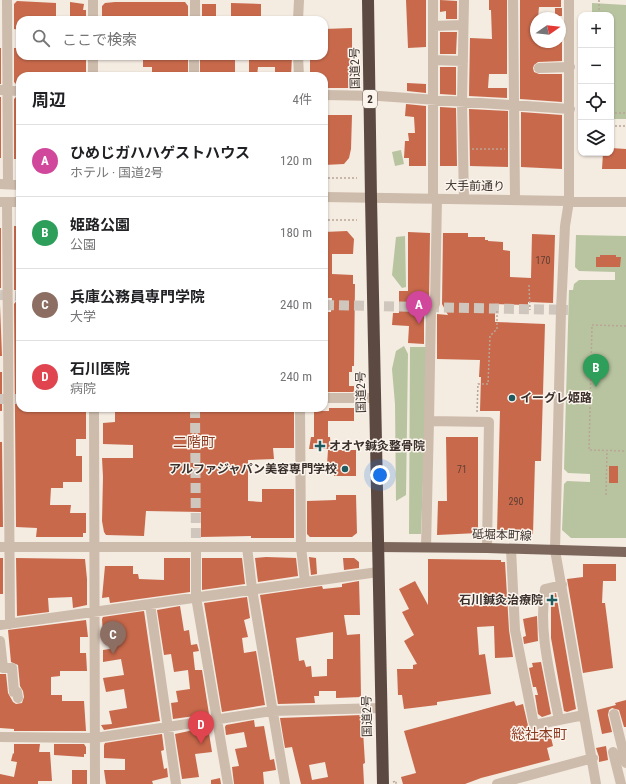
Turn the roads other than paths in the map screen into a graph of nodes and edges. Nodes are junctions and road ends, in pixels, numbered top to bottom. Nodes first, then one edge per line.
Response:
1 (7, 0) edge
2 (93, 0) edge
3 (195, 0) edge
4 (299, 0) edge
5 (368, 0) edge
6 (433, 0) edge
7 (464, 0) edge
8 (513, 0) edge
9 (569, 0) edge
10 (93, 16) edge
11 (195, 16) edge
12 (298, 16) edge
13 (463, 25) junction
14 (433, 26) junction
15 (93, 60) edge
16 (194, 60) edge
17 (298, 60) edge
18 (433, 60) junction
19 (462, 61) junction
20 (539, 68) dead end
21 (570, 68) junction
22 (93, 72) edge
23 (194, 72) edge
24 (298, 72) edge
25 (4, 90) edge
26 (16, 91) edge
27 (328, 95) edge
28 (370, 96) junction
29 (434, 100) junction
30 (462, 102) junction
31 (514, 105) junction
32 (570, 109) junction
33 (4, 184) edge
34 (16, 185) edge
35 (328, 197) edge
36 (370, 198) junction
37 (435, 199) junction
38 (464, 199) junction
39 (515, 200) junction
40 (569, 201) junction
41 (4, 202) edge
42 (16, 202) edge
43 (626, 202) edge
44 (328, 398) edge
45 (375, 398) junction
46 (94, 412) edge
47 (300, 412) edge
48 (429, 421) junction
49 (4, 547) edge
50 (94, 547) junction
51 (196, 547) junction
52 (247, 547) junction
53 (300, 547) junction
54 (426, 547) junction
55 (378, 548) junction
56 (487, 548) junction
57 (511, 549) junction
58 (555, 550) junction
59 (626, 552) edge
60 (378, 572) junction
61 (305, 582) junction
62 (562, 585) junction
63 (252, 589) junction
64 (196, 597) junction
65 (150, 604) junction
66 (95, 612) junction
67 (5, 624) edge
68 (0, 641) edge
69 (18, 698) dead end
70 (381, 708) junction
71 (272, 711) junction
72 (614, 714) dead end
73 (584, 715) junction
74 (218, 720) junction
75 (559, 720) junction
76 (168, 727) junction
77 (623, 734) edge
78 (0, 737) edge
79 (95, 738) junction
80 (615, 751) junction
81 (592, 758) junction
82 (626, 763) edge
83 (622, 779) edge
84 (518, 781) edge
85 (95, 784) edge
86 (176, 784) edge
87 (228, 784) edge
88 (285, 784) edge
89 (383, 784) edge
90 (497, 784) edge
91 (596, 784) edge

1 - 25 street
2 - 10 street
3 - 11 street
4 - 12 street
5 - 28 highway, 国道2号 / 2
6 - 14 street
7 - 13 street
8 - 31 street
9 - 21 street
13 - 14 street
13 - 19 street
14 - 18 street
15 - 22 street
16 - 23 street
17 - 24 street
18 - 19 street
18 - 29 street
19 - 30 street
20 - 21 street
21 - 32 street
25 - 26 street
25 - 33 street
27 - 28 street
28 - 29 street
28 - 36 highway, 国道2号 / 2
29 - 30 street
29 - 37 street
30 - 31 street
30 - 38 street
31 - 32 street
31 - 39 street
32 - 40 street
33 - 34 street
35 - 36 street, 大手前通り
36 - 37 street, 大手前通り
36 - 45 highway, 国道2号 / 2
37 - 38 street, 大手前通り
37 - 48 street
38 - 39 street, 大手前通り
39 - 40 street, 大手前通り
40 - 43 street, 大手前通り
40 - 58 street
41 - 42 street
41 - 49 street
44 - 45 street
45 - 55 highway, 国道2号 / 2
46 - 50 street
47 - 53 street
48 - 54 street
48 - 56 street
49 - 50 street
49 - 67 street
50 - 51 street
50 - 66 street
51 - 52 street
51 - 64 street
52 - 53 street
52 - 63 street
53 - 55 street
53 - 61 street
54 - 55 main road, 砥堀本町線
54 - 56 main road, 砥堀本町線
55 - 60 highway, 国道2号 / 2
56 - 57 main road, 砥堀本町線
57 - 58 main road, 砥堀本町線
57 - 75 street
58 - 59 main road, 砥堀本町線
58 - 62 street
60 - 61 street
60 - 70 highway, 国道2号 / 2
61 - 63 street
62 - 73 street
62 - 75 street
63 - 64 street
63 - 71 street
64 - 65 street
64 - 74 street
65 - 66 street
65 - 76 street
66 - 67 street
66 - 79 street
68 - 69 street
70 - 71 street
70 - 89 highway, 国道2号 / 2
71 - 74 street
71 - 88 street
72 - 77 street
73 - 75 street
73 - 81 street
74 - 76 street
74 - 87 street
76 - 79 street
76 - 86 street
77 - 80 street
78 - 79 street
79 - 85 street
80 - 82 street
80 - 83 street
81 - 84 street
81 - 91 street
84 - 90 street

